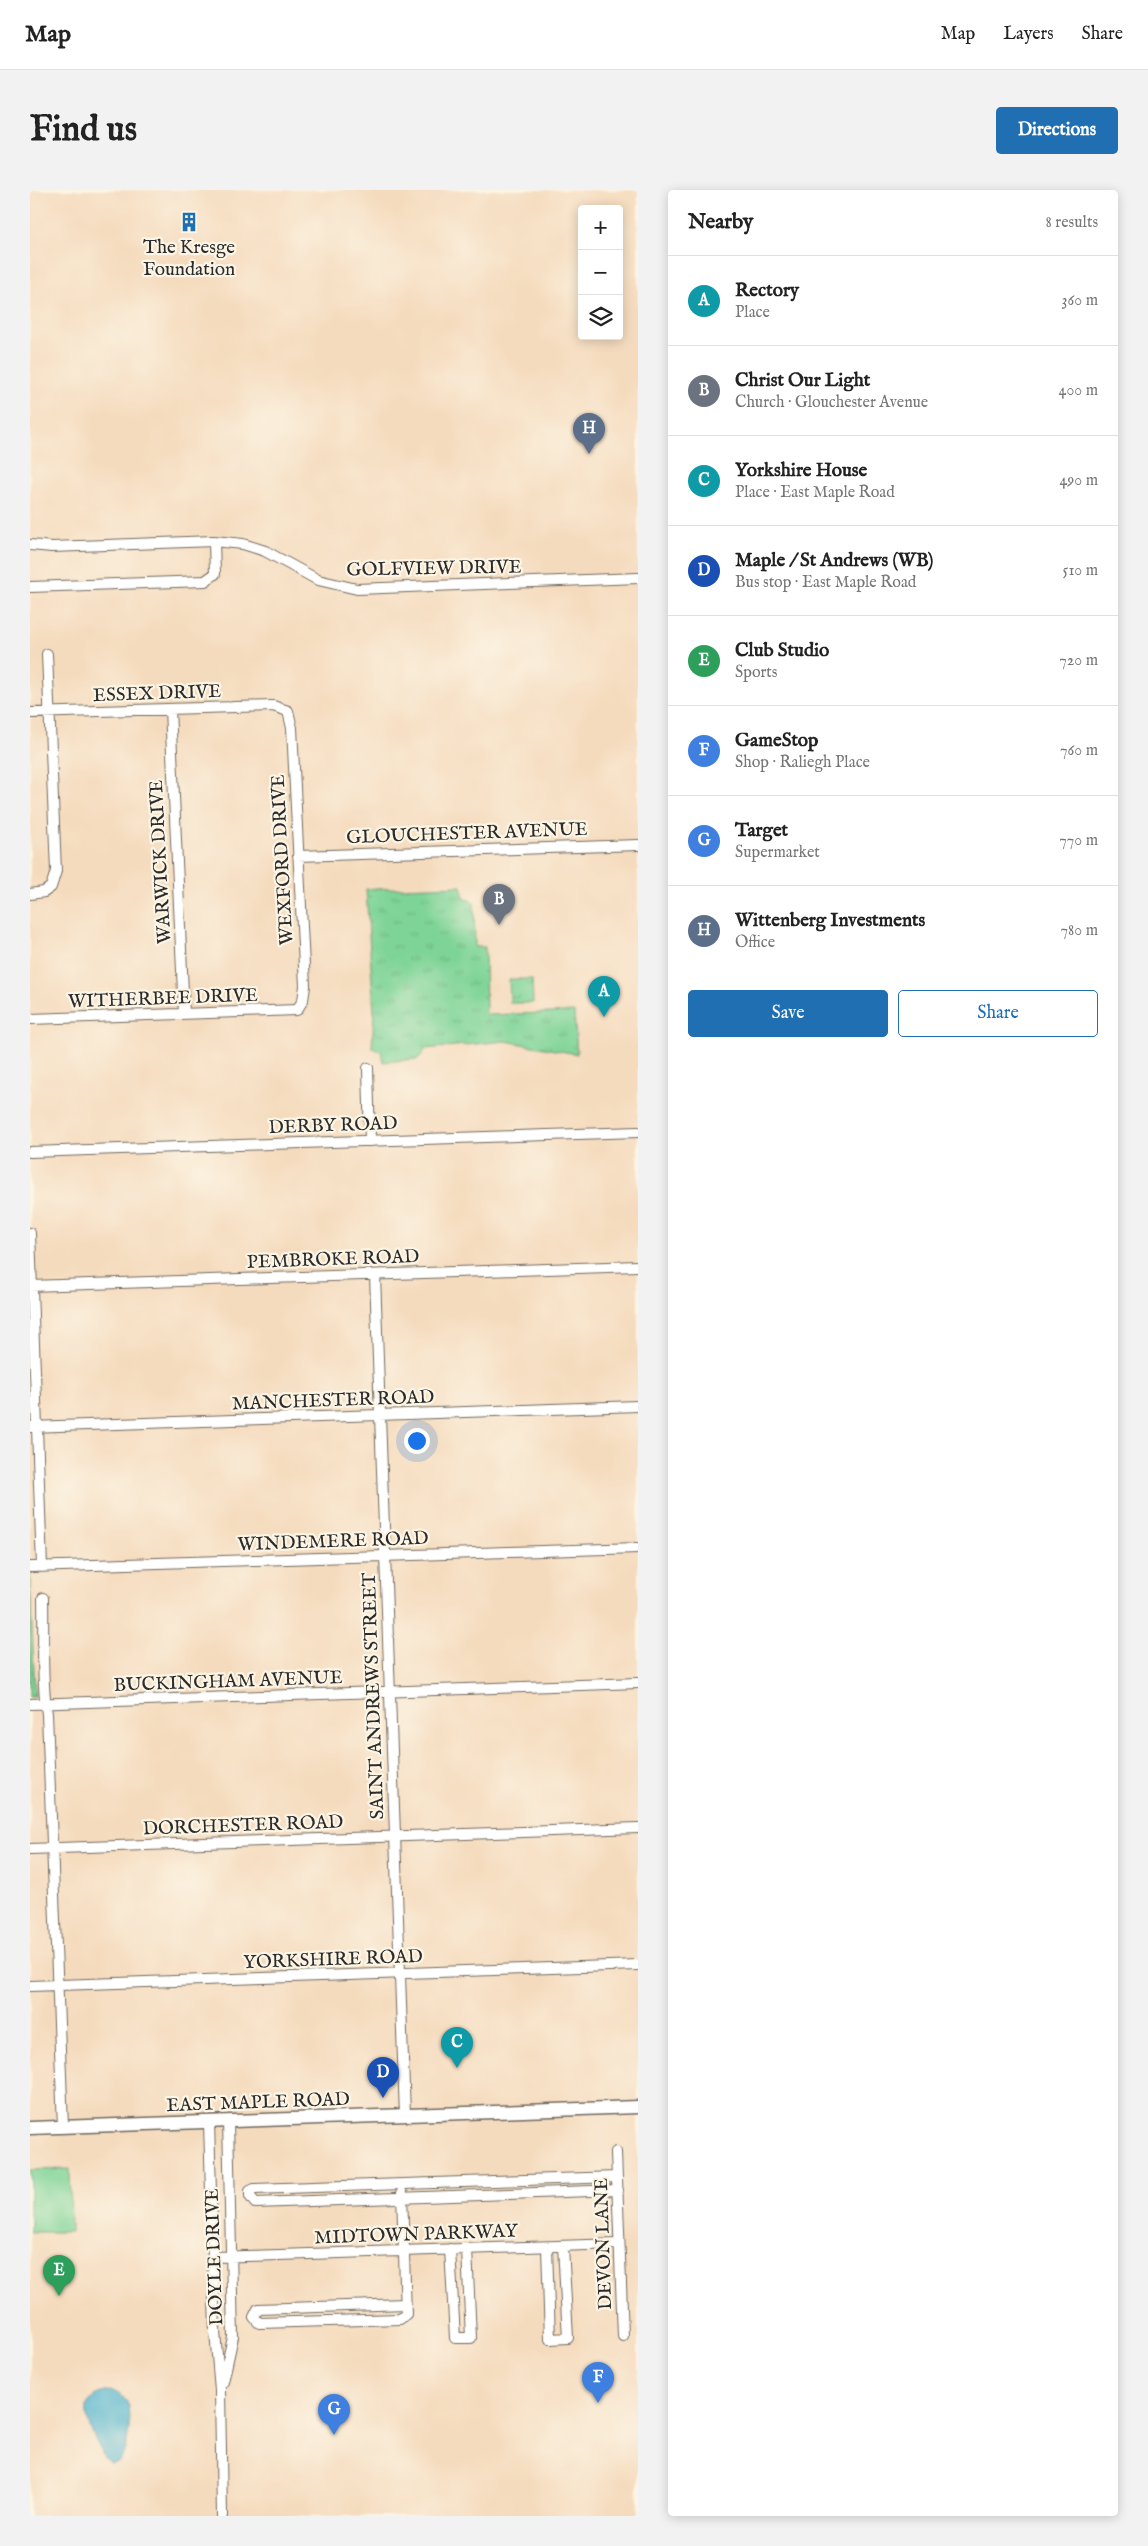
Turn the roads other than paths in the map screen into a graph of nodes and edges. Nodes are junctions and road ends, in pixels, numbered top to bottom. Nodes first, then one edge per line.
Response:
1 (214, 541) junction
2 (30, 545) edge
3 (638, 578) edge
4 (30, 588) edge
5 (47, 654) dead end
6 (170, 709) junction
7 (284, 709) joint
8 (30, 713) edge
9 (49, 713) junction
10 (638, 845) edge
11 (298, 856) junction
12 (30, 894) edge
13 (297, 1010) joint
14 (184, 1014) junction
15 (30, 1019) edge
16 (368, 1068) dead end
17 (638, 1132) edge
18 (370, 1141) junction
19 (30, 1152) edge
20 (30, 1234) edge
21 (638, 1266) edge
22 (375, 1274) junction
23 (31, 1286) edge
24 (638, 1406) edge
25 (380, 1415) junction
26 (34, 1427) edge
27 (638, 1548) edge
28 (385, 1556) junction
29 (30, 1567) edge
30 (42, 1567) junction
31 (43, 1598) dead end
32 (638, 1683) edge
33 (390, 1692) junction
34 (30, 1704) edge
35 (45, 1704) junction
36 (638, 1828) edge
37 (395, 1837) junction
38 (52, 1848) junction
39 (30, 1849) edge
40 (638, 1965) edge
41 (400, 1974) junction
42 (57, 1985) junction
43 (30, 1986) edge
44 (638, 2107) edge
45 (405, 2116) junction
46 (228, 2121) junction
47 (209, 2122) junction
48 (63, 2127) junction
49 (30, 2128) edge
50 (616, 2152) dead end
51 (617, 2177) junction
52 (489, 2181) junction
53 (402, 2184) junction
54 (321, 2186) junction
55 (618, 2190) junction
56 (490, 2195) junction
57 (403, 2198) junction
58 (321, 2200) junction
59 (620, 2244) junction
60 (563, 2246) junction
61 (547, 2247) junction
62 (467, 2249) junction
63 (450, 2250) junction
64 (404, 2251) junction
65 (230, 2256) junction
66 (214, 2257) junction
67 (406, 2304) junction
68 (325, 2306) junction
69 (325, 2321) junction
70 (623, 2336) dead end
71 (220, 2390) junction
72 (222, 2516) edge

1 - 2 street, GOLFVIEW DRIVE
1 - 3 street, GOLFVIEW DRIVE
1 - 4 street
5 - 9 street
6 - 7 street, ESSEX DRIVE
6 - 9 street, ESSEX DRIVE
6 - 14 street, WARWICK DRIVE
7 - 11 street, WEXFORD DRIVE
8 - 9 street, ESSEX DRIVE
9 - 12 street
10 - 11 street, GLOUCHESTER AVENUE
11 - 13 street, WEXFORD DRIVE
13 - 14 street, WITHERBEE DRIVE
14 - 15 street, WITHERBEE DRIVE
16 - 18 street
17 - 18 street, DERBY ROAD
18 - 19 street, DERBY ROAD
20 - 23 street
21 - 22 street, PEMBROKE ROAD
22 - 23 street, PEMBROKE ROAD
22 - 25 street, SAINT ANDREWS STREET
23 - 26 street
24 - 25 street, MANCHESTER ROAD
25 - 26 street, MANCHESTER ROAD
25 - 28 street, SAINT ANDREWS STREET
26 - 30 street
27 - 28 street, WINDEMERE ROAD
28 - 30 street, WINDEMERE ROAD
28 - 33 street, SAINT ANDREWS STREET
29 - 30 street, WINDEMERE ROAD
31 - 35 street
32 - 33 street, BUCKINGHAM AVENUE
33 - 35 street, BUCKINGHAM AVENUE
33 - 37 street, SAINT ANDREWS STREET
34 - 35 street, BUCKINGHAM AVENUE
35 - 38 street
36 - 37 street, DORCHESTER ROAD
37 - 38 street, DORCHESTER ROAD
37 - 41 street, SAINT ANDREWS STREET
38 - 39 street, DORCHESTER ROAD
38 - 42 street
40 - 41 street, YORKSHIRE ROAD
41 - 42 street, YORKSHIRE ROAD
41 - 45 street, SAINT ANDREWS STREET
42 - 43 street, YORKSHIRE ROAD
42 - 48 street
44 - 45 main road, EAST MAPLE ROAD
45 - 46 main road, EAST MAPLE ROAD
46 - 47 main road, EAST MAPLE ROAD
46 - 65 street, DOYLE DRIVE
47 - 48 main road, EAST MAPLE ROAD
47 - 66 street, DOYLE DRIVE
48 - 49 main road, EAST MAPLE ROAD
50 - 51 street, DEVON LANE
51 - 52 street
51 - 55 street, DEVON LANE
52 - 53 street
52 - 56 street
53 - 54 street
53 - 57 street
54 - 58 street
54 - 58 street
55 - 56 street
55 - 59 street, DEVON LANE
56 - 57 street
57 - 58 street
57 - 64 street
59 - 60 street, MIDTOWN PARKWAY
59 - 70 street, DEVON LANE
60 - 61 street, MIDTOWN PARKWAY
60 - 61 street
61 - 62 street, MIDTOWN PARKWAY
62 - 63 street, MIDTOWN PARKWAY
62 - 63 street
63 - 64 street, MIDTOWN PARKWAY
64 - 65 street, MIDTOWN PARKWAY
64 - 67 street
65 - 66 street, MIDTOWN PARKWAY
65 - 71 street, DOYLE DRIVE
66 - 71 street, DOYLE DRIVE
67 - 68 street
67 - 69 street
68 - 69 street
68 - 69 street
71 - 72 street, DOYLE DRIVE

